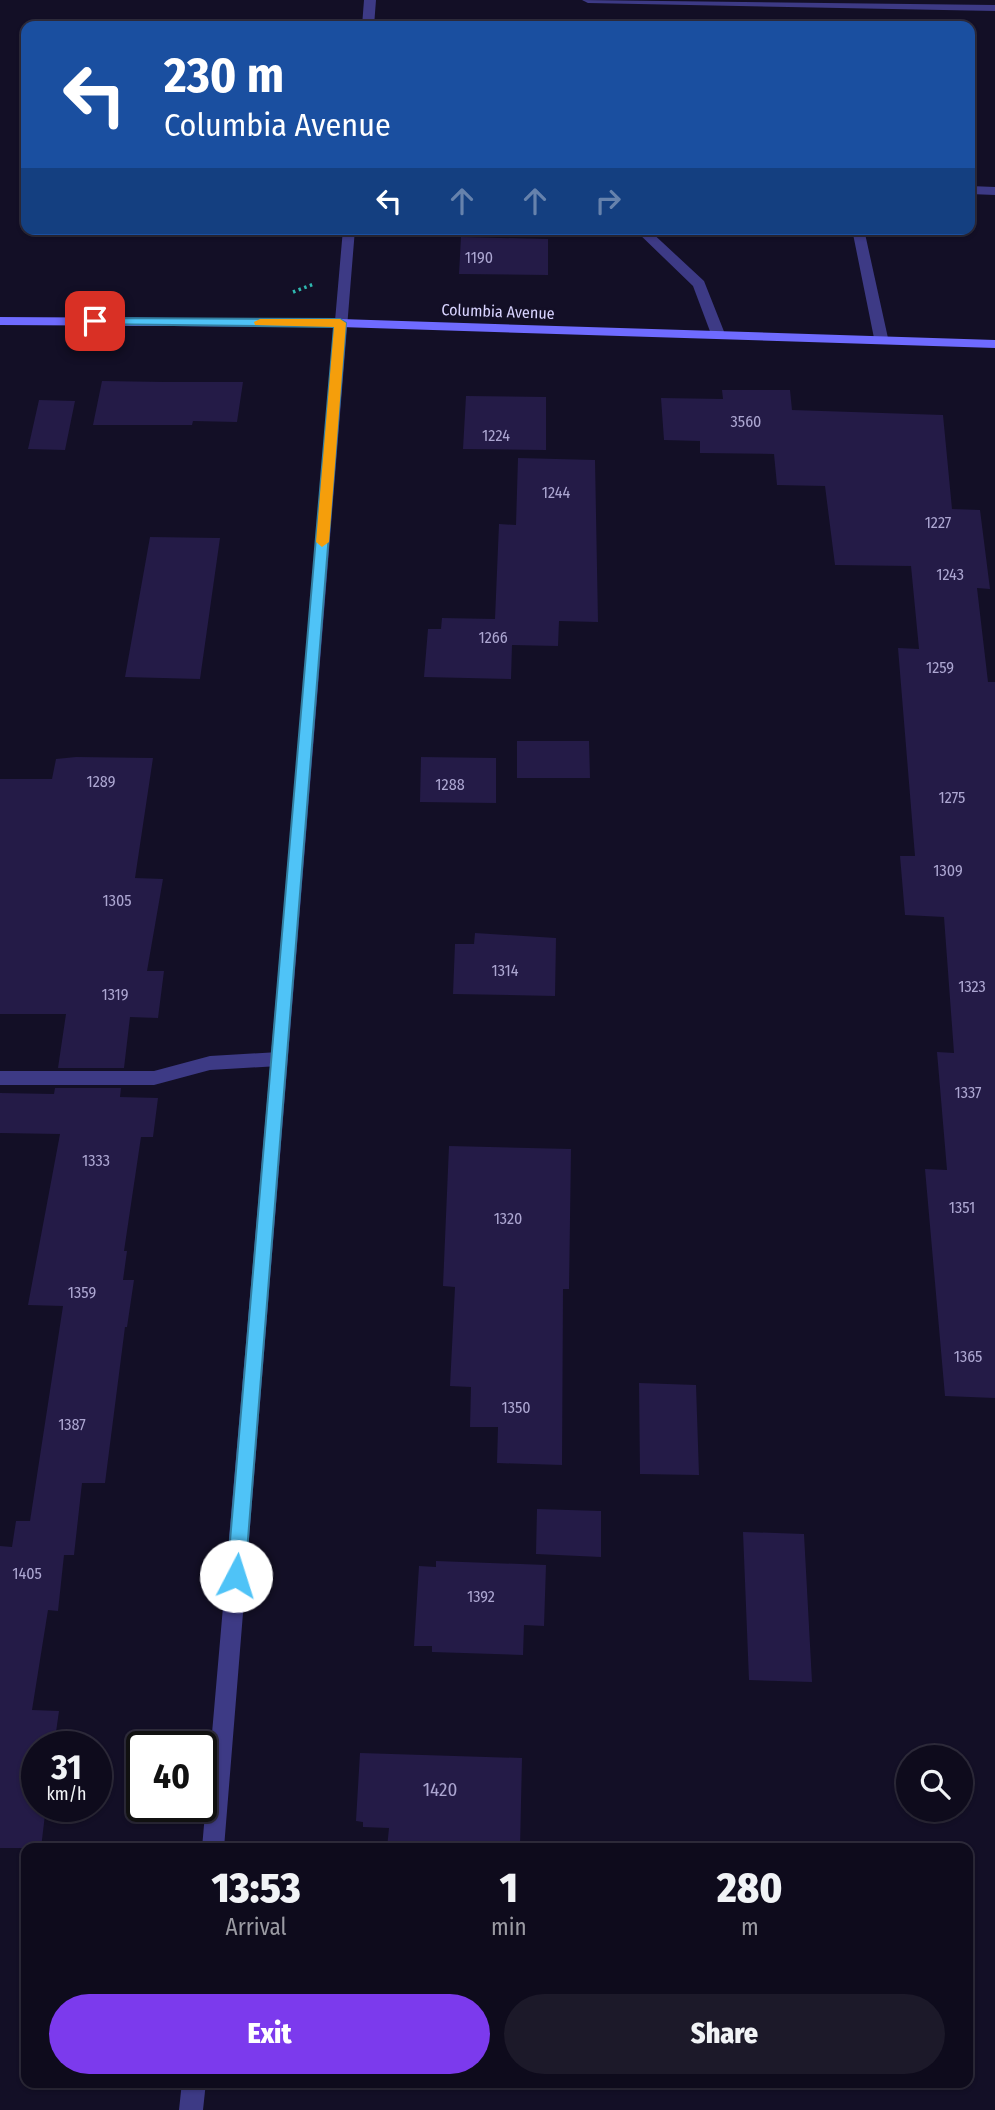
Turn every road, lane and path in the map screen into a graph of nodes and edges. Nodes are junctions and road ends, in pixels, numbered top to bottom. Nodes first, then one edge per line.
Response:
1 (370, 0) edge
2 (588, 0) edge
3 (995, 8) edge
4 (368, 21) edge
5 (975, 190) edge
6 (995, 191) edge
7 (348, 235) edge
8 (646, 235) edge
9 (859, 235) edge
10 (320, 278) dead end
11 (291, 293) dead end
12 (0, 321) edge
13 (340, 323) junction
14 (718, 334) junction
15 (881, 338) junction
16 (995, 344) edge
17 (279, 1059) junction
18 (0, 1078) edge
19 (213, 1843) edge
20 (193, 2088) edge
21 (191, 2110) edge

1 - 4 street
2 - 3 street
5 - 6 street
7 - 13 street
8 - 14 street
9 - 15 street
10 - 11 path
12 - 13 main road, Columbia Avenue
13 - 14 main road, Columbia Avenue
13 - 17 street
14 - 15 main road, Columbia Avenue
15 - 16 main road, Columbia Avenue
17 - 18 street
17 - 19 street
20 - 21 street

